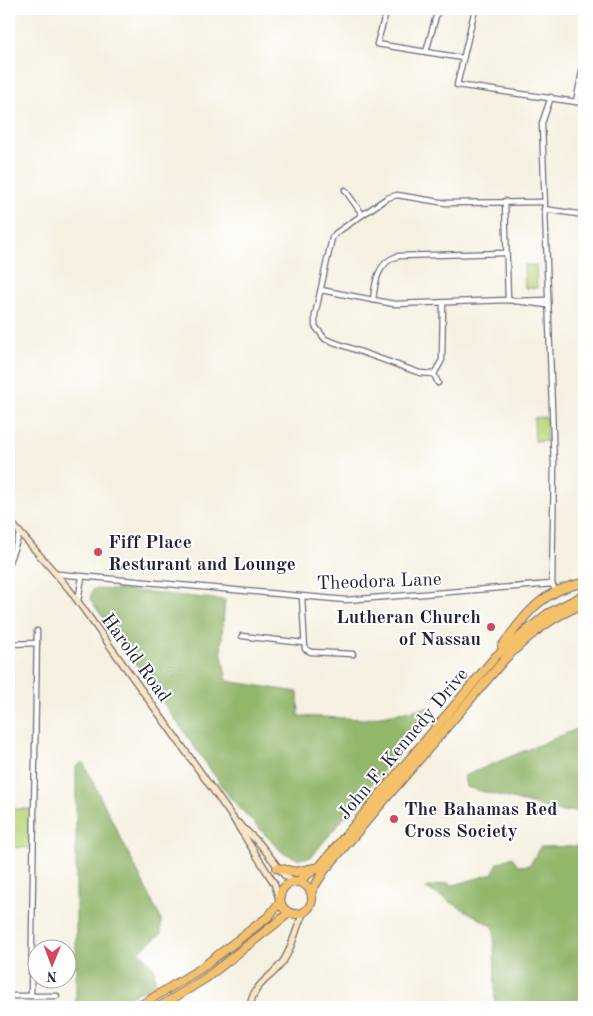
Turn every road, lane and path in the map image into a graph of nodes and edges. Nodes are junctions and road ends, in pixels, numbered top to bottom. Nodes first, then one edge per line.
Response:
1 (387, 9) edge
2 (438, 9) edge
3 (475, 9) edge
4 (426, 52) junction
5 (464, 58) junction
6 (584, 62) edge
7 (551, 97) junction
8 (576, 102) junction
9 (584, 103) edge
10 (345, 190) dead end
11 (505, 201) junction
12 (544, 202) junction
13 (544, 209) junction
14 (362, 214) junction
15 (584, 214) edge
16 (505, 253) junction
17 (321, 290) junction
18 (374, 300) junction
19 (508, 300) junction
20 (547, 302) junction
21 (443, 303) junction
22 (434, 374) junction
23 (438, 383) dead end
24 (9, 520) edge
25 (20, 533) junction
26 (9, 562) edge
27 (58, 574) junction
28 (82, 576) junction
29 (584, 583) edge
30 (554, 587) junction
31 (584, 595) edge
32 (302, 597) junction
33 (78, 601) junction
34 (584, 604) edge
35 (37, 631) dead end
36 (242, 636) dead end
37 (37, 643) junction
38 (304, 643) junction
39 (9, 644) edge
40 (353, 654) dead end
41 (496, 656) junction
42 (233, 818) junction
43 (320, 866) junction
44 (277, 868) junction
45 (296, 882) junction
46 (311, 892) junction
47 (280, 900) junction
48 (304, 912) junction
49 (292, 914) junction
50 (298, 923) junction
51 (9, 996) edge
52 (31, 996) junction
53 (57, 996) dead end
54 (138, 1007) edge
55 (158, 1007) edge
56 (250, 1007) edge

1 - 4 street
2 - 4 street
3 - 5 street
4 - 5 street
5 - 7 street
6 - 8 street
7 - 8 street
7 - 12 street
8 - 9 street
10 - 14 street
11 - 12 street
11 - 14 street
11 - 16 street
12 - 13 street
13 - 15 street
13 - 20 street
14 - 17 street
16 - 18 street
16 - 19 street
17 - 18 street
17 - 22 street
18 - 21 street
19 - 20 street
19 - 21 street
20 - 30 street
21 - 22 street
22 - 23 street
24 - 25 main road, Harold Road
25 - 26 street
25 - 27 main road, Harold Road
27 - 28 street, Theodora Lane
27 - 33 main road, Harold Road
28 - 32 street, Theodora Lane
28 - 33 street
29 - 30 highway
30 - 32 street, Theodora Lane
30 - 41 highway
31 - 41 highway, John F. Kennedy Drive
32 - 38 street
33 - 42 main road, Harold Road
34 - 46 highway, John F. Kennedy Drive
35 - 37 street
36 - 38 street
37 - 39 street
37 - 52 street
38 - 40 street
41 - 43 highway, John F. Kennedy Drive
42 - 44 main road, Harold Road
42 - 47 main road, Harold Road
43 - 44 highway
43 - 45 highway, John F. Kennedy Drive
44 - 45 main road, Harold Road
45 - 46 highway
45 - 47 highway, John F. Kennedy Drive
46 - 48 highway, John F. Kennedy Drive
47 - 49 highway
47 - 54 highway, John F. Kennedy Drive
48 - 49 highway
48 - 50 main road
49 - 50 main road
49 - 55 highway
50 - 56 main road
51 - 52 street
52 - 53 street

